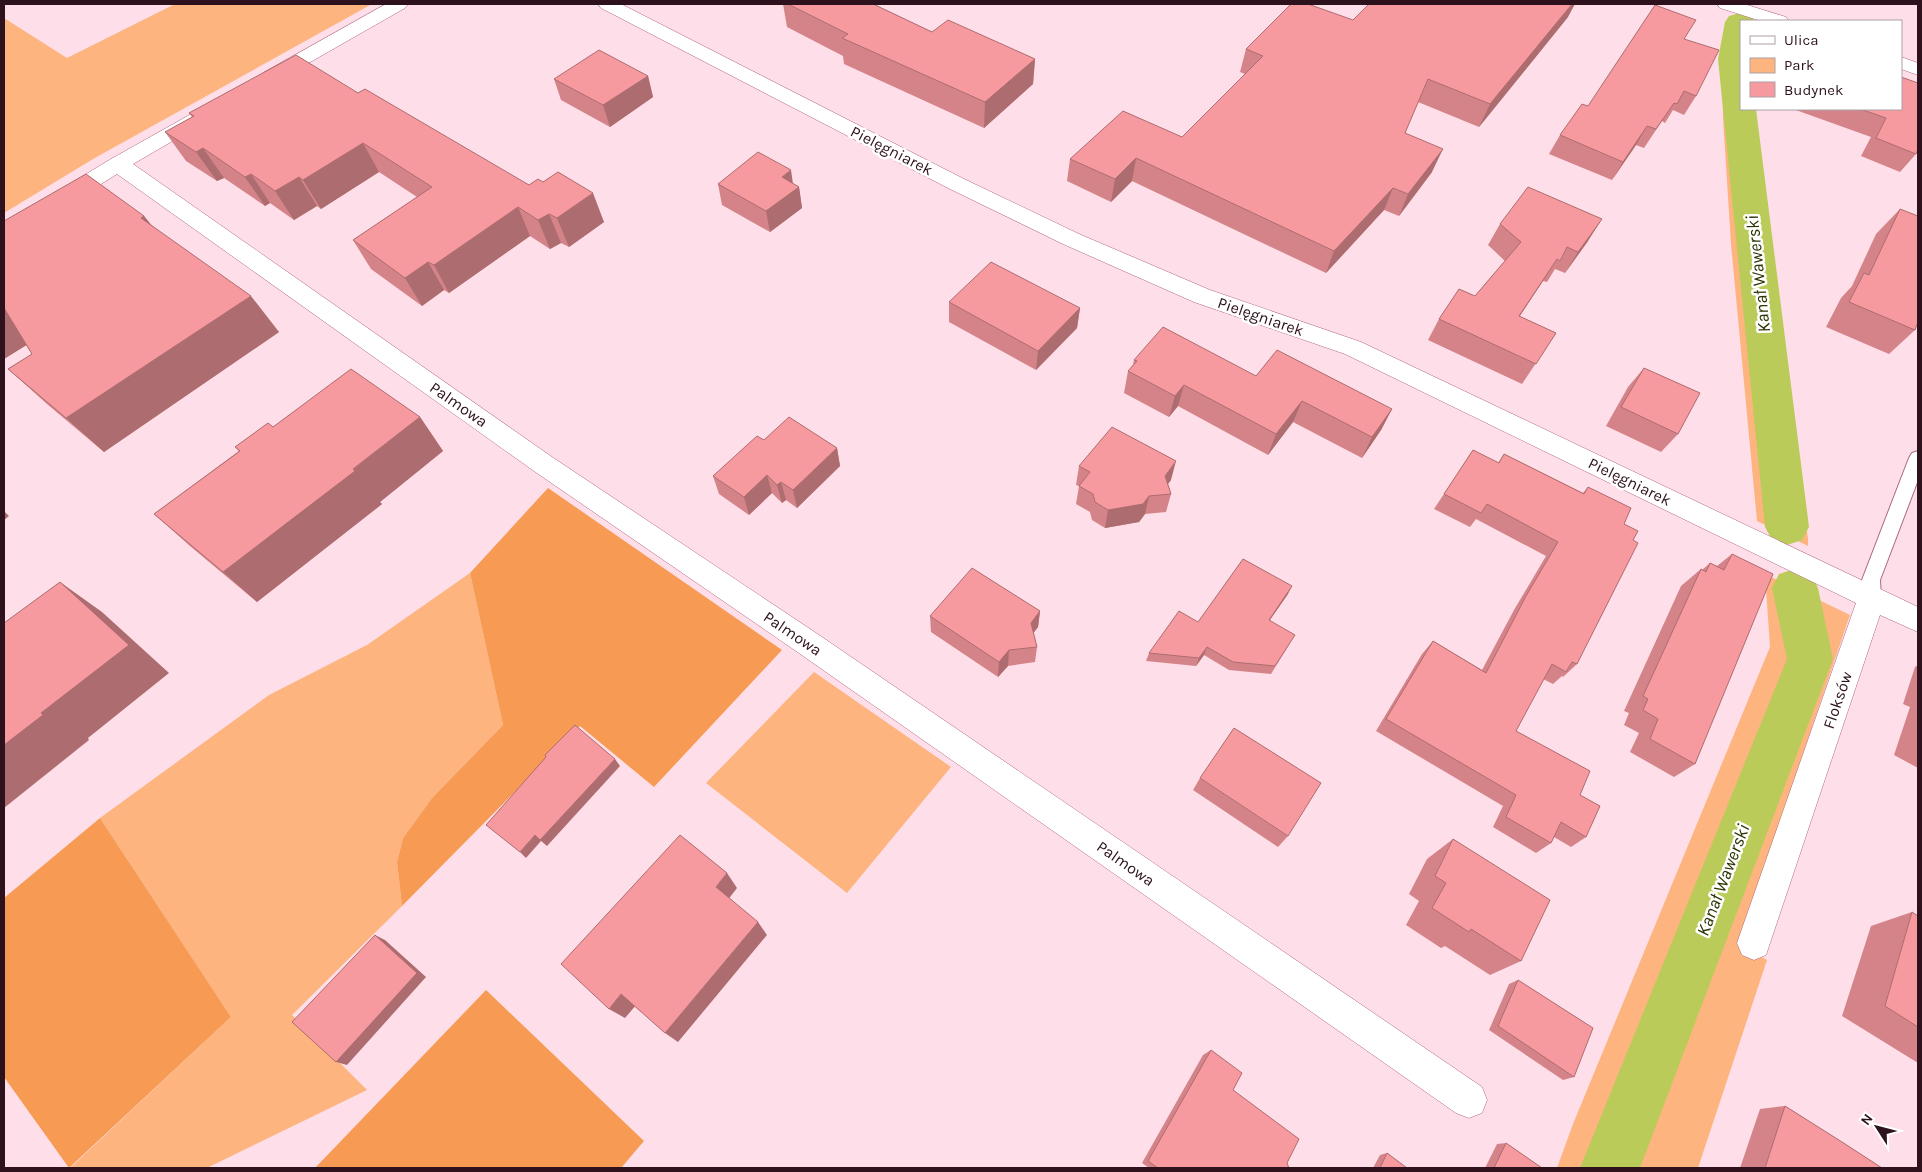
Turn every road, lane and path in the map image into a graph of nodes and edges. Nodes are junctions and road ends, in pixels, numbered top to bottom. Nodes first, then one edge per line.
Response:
1 (399, 4) edge
2 (607, 4) edge
3 (1726, 4) edge
4 (1776, 20) edge
5 (1902, 63) edge
6 (1918, 68) edge
7 (253, 87) edge
8 (219, 106) edge
9 (118, 164) junction
10 (4, 234) edge
11 (1918, 458) edge
12 (1872, 598) junction
13 (1918, 620) edge
14 (1754, 943) dead end
15 (1468, 1100) dead end

1 - 7 street
2 - 12 street, Pielęgniarek
3 - 4 street
5 - 6 street
8 - 9 street
9 - 10 street
9 - 15 street, Palmowa
11 - 12 lane, Floksów
12 - 13 street, Pielęgniarek
12 - 14 street, Floksów

